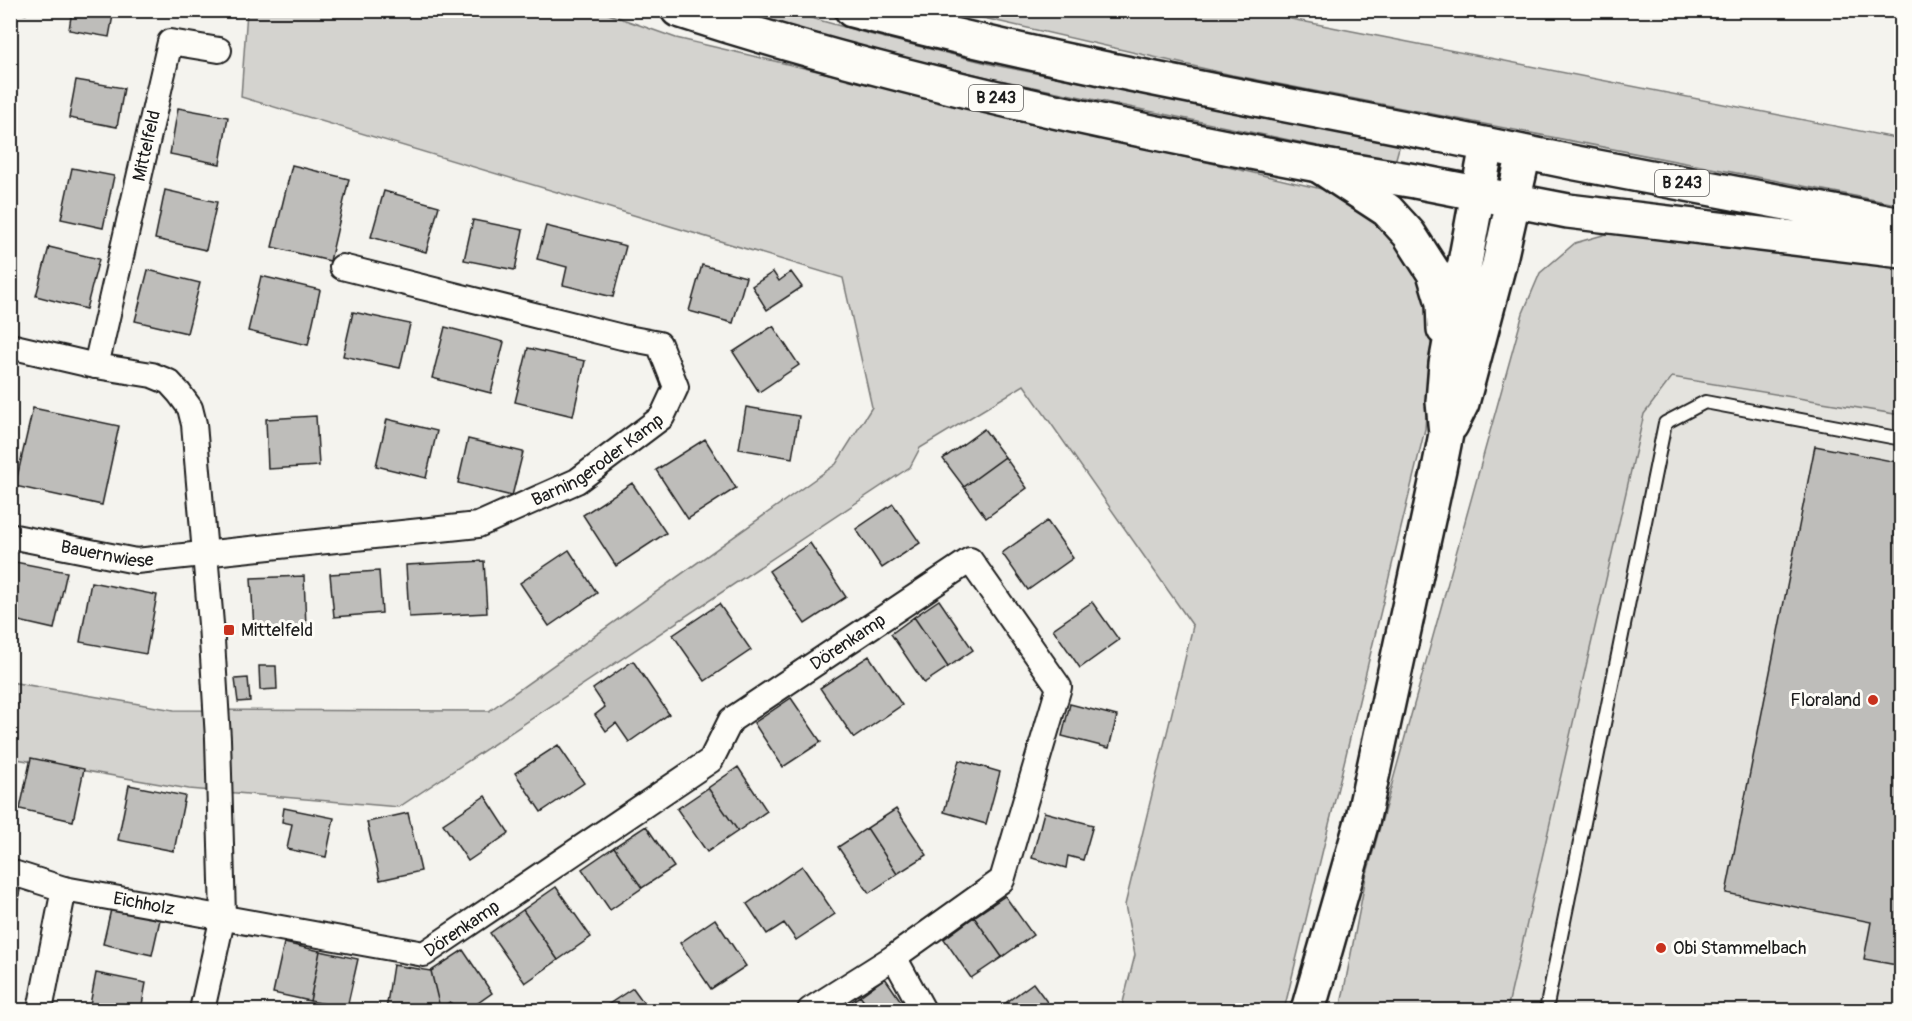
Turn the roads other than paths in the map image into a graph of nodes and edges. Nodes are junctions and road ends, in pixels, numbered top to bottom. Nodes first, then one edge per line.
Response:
1 (678, 10) edge
2 (852, 10) edge
3 (219, 50) dead end
4 (1487, 145) junction
5 (1524, 153) junction
6 (1318, 165) junction
7 (1478, 194) junction
8 (1513, 201) junction
9 (1902, 225) edge
10 (1902, 251) edge
11 (342, 267) dead end
12 (10, 346) edge
13 (1446, 364) junction
14 (96, 366) junction
15 (1446, 434) junction
16 (1902, 439) edge
17 (10, 536) edge
18 (205, 553) junction
19 (10, 872) edge
20 (64, 889) junction
21 (224, 916) junction
22 (894, 957) junction
23 (40, 1011) edge
24 (202, 1011) edge
25 (810, 1011) edge
26 (923, 1011) edge
27 (1308, 1011) edge
28 (1546, 1011) edge

1 - 6 main road, B 243
2 - 4 main road, B 243
3 - 14 street, Mittelfeld
4 - 5 main road, B 243
4 - 7 main road
5 - 8 main road
5 - 9 main road, B 243
6 - 7 main road, B 243
6 - 13 main road
7 - 8 main road, B 243
7 - 13 main road
8 - 10 main road, B 243
8 - 15 main road
11 - 18 street, Barningeroder Kamp
12 - 14 street
13 - 15 main road
14 - 18 street
15 - 27 main road
16 - 28 lane
17 - 18 street, Bauernwiese
18 - 21 street
19 - 20 street, Eichholz
20 - 21 street, Eichholz
20 - 23 street
21 - 22 street, Dörenkamp
21 - 24 street
22 - 25 street, Dörenkamp
22 - 26 street

